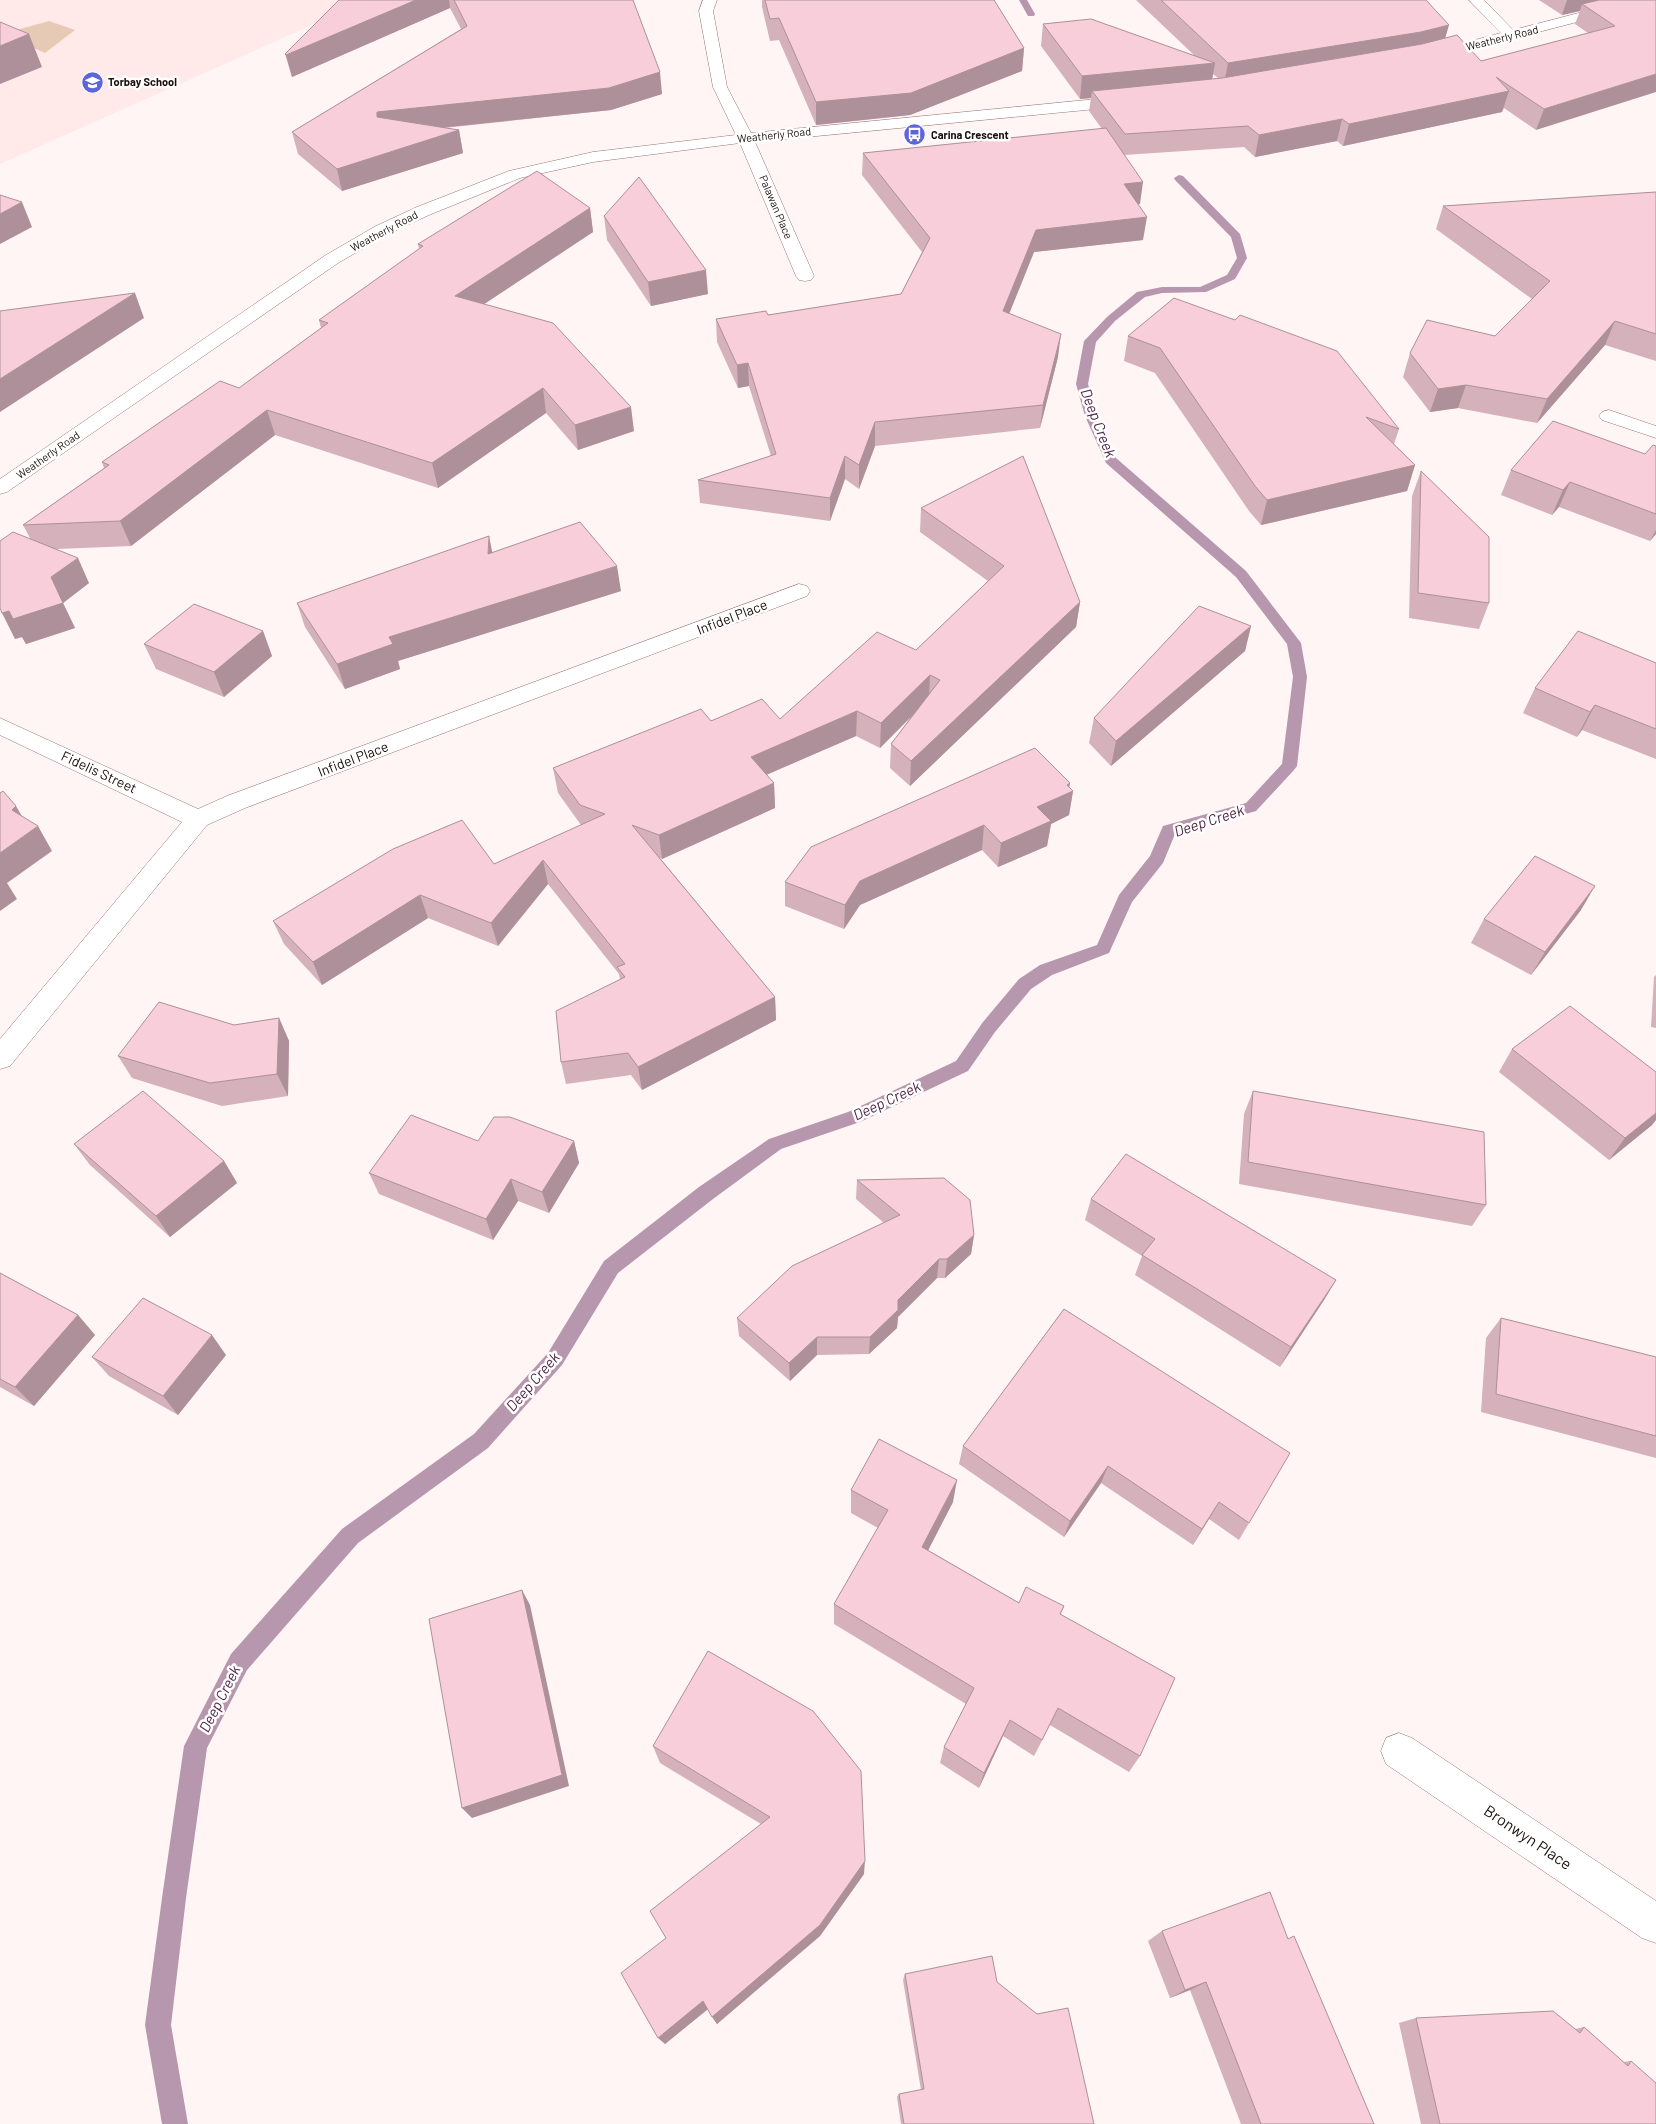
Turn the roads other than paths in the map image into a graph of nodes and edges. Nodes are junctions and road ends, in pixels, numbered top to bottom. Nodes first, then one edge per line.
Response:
1 (710, 0) edge
2 (1476, 0) edge
3 (1629, 0) edge
4 (1511, 36) junction
5 (1416, 59) edge
6 (1140, 100) edge
7 (746, 138) junction
8 (805, 276) dead end
9 (1609, 416) dead end
10 (1656, 432) edge
11 (0, 488) edge
12 (799, 592) dead end
13 (0, 726) edge
14 (198, 819) junction
15 (0, 1058) edge
16 (1399, 1750) dead end
17 (1656, 1924) edge

1 - 7 street
2 - 4 street
3 - 4 street, Weatherly Road
4 - 5 street, Weatherly Road
6 - 7 street, Weatherly Road
7 - 8 street, Palawan Place
7 - 11 street, Weatherly Road
9 - 10 street
12 - 14 street, Infidel Place
13 - 14 street, Fidelis Street
14 - 15 street, Infidel Place
16 - 17 street, Bronwyn Place

